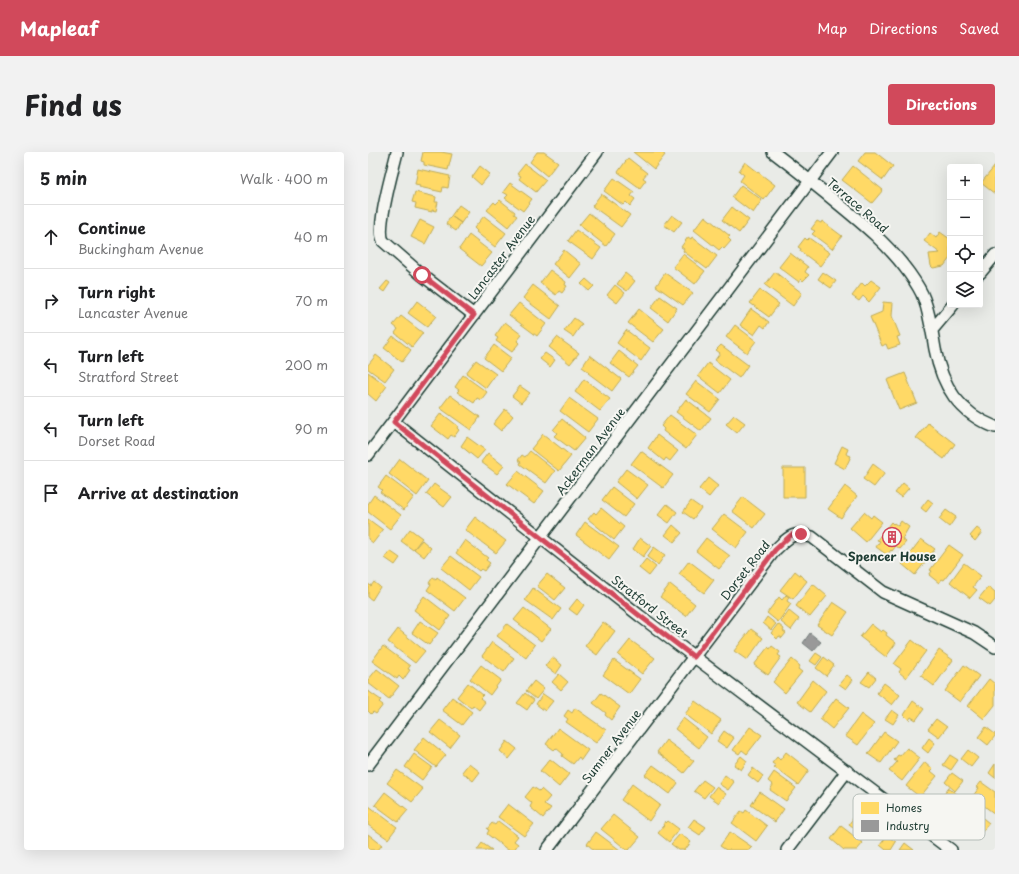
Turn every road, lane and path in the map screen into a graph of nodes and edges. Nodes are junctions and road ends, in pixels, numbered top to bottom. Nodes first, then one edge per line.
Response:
1 (397, 152) edge
2 (597, 152) edge
3 (773, 152) edge
4 (832, 152) edge
5 (810, 181) junction
6 (995, 255) edge
7 (981, 272) edge
8 (950, 308) edge
9 (474, 315) junction
10 (932, 330) junction
11 (394, 422) junction
12 (995, 427) edge
13 (368, 455) edge
14 (540, 537) junction
15 (995, 647) edge
16 (694, 657) junction
17 (368, 765) edge
18 (847, 771) junction
19 (877, 794) edge
20 (938, 840) edge
21 (547, 850) edge
22 (788, 850) edge
23 (951, 850) edge

1 - 9 street
2 - 9 street, Lancaster Avenue
3 - 5 street, Terrace Road
4 - 5 street, Ackerman Avenue
5 - 10 street, Terrace Road
5 - 14 street, Ackerman Avenue
6 - 7 street
8 - 10 street
9 - 11 street, Lancaster Avenue
10 - 12 street, Terrace Road
11 - 13 street, Lancaster Avenue
11 - 14 street, Stratford Street
14 - 16 street, Stratford Street
14 - 17 street, Ackerman Avenue
15 - 16 street, Dorset Road
16 - 18 street, Stratford Street
16 - 21 street, Sumner Avenue
18 - 19 street, Stratford Street
18 - 22 street
20 - 23 street, Stratford Street

